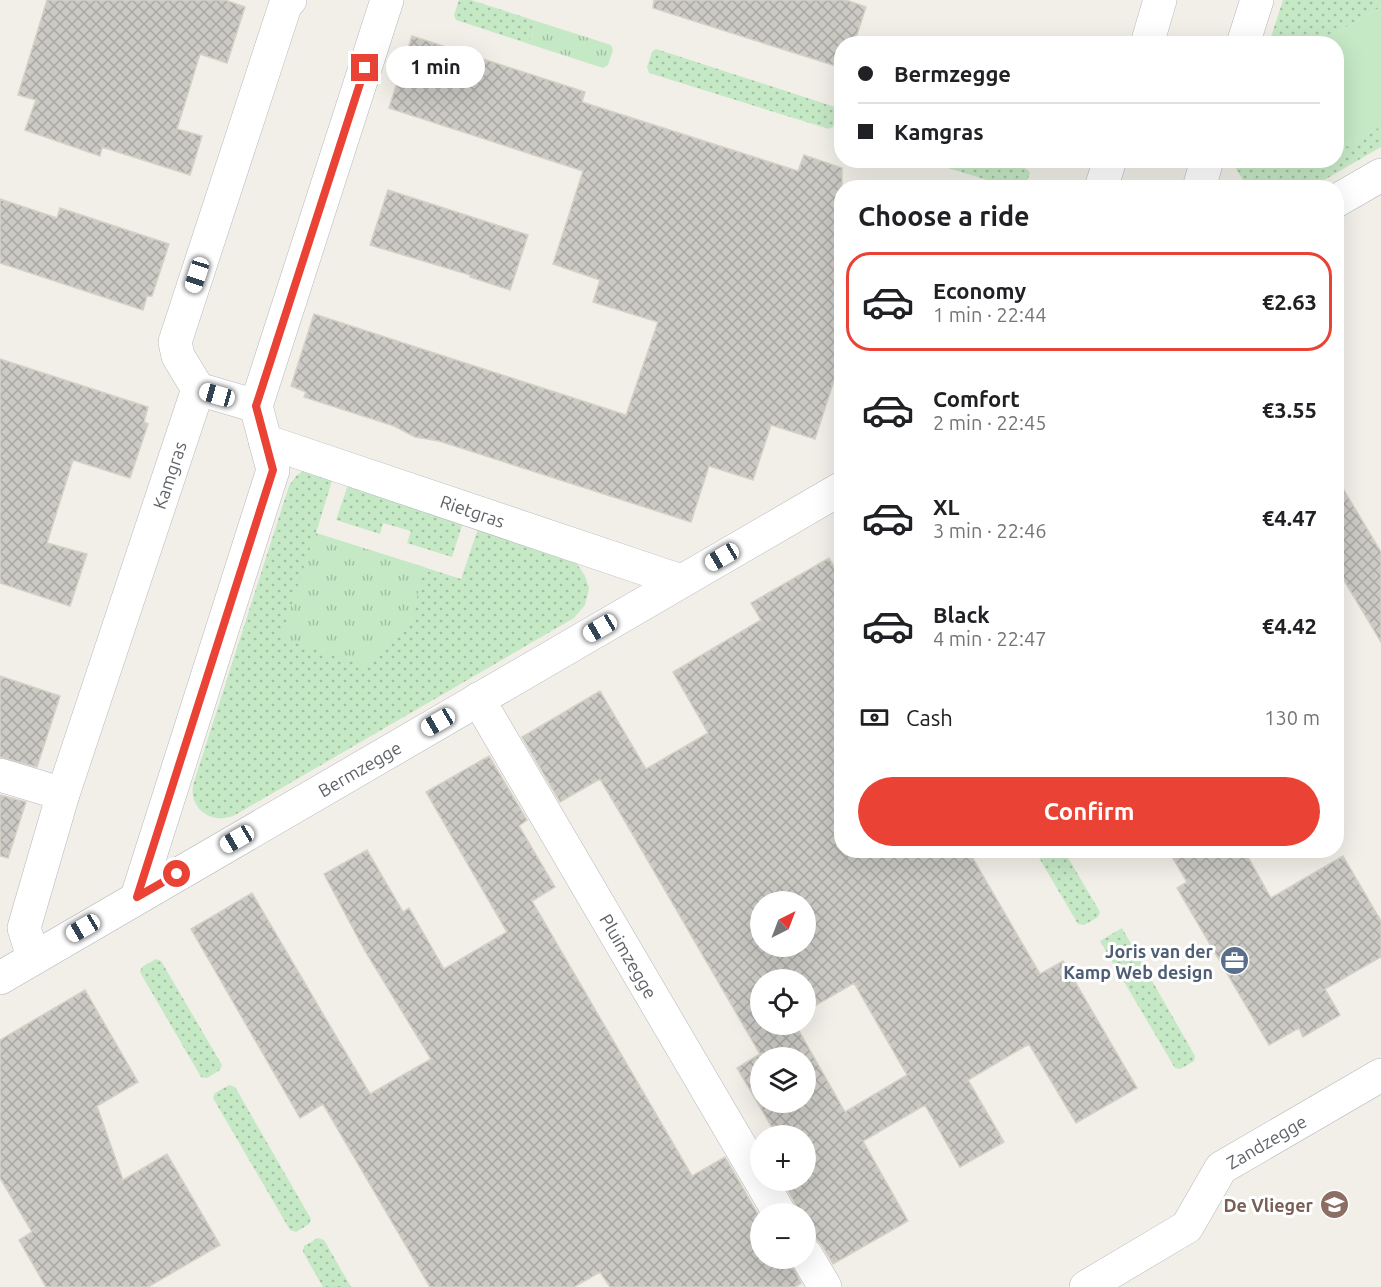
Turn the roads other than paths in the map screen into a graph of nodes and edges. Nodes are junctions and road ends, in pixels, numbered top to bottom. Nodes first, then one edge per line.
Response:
1 (290, 0) edge
2 (387, 0) edge
3 (1160, 0) edge
4 (1257, 0) edge
5 (1149, 36) edge
6 (1246, 36) edge
7 (1381, 175) edge
8 (1344, 196) edge
9 (198, 389) junction
10 (256, 406) junction
11 (265, 441) junction
12 (834, 493) edge
13 (681, 581) junction
14 (478, 699) junction
15 (0, 774) edge
16 (63, 794) junction
17 (137, 897) junction
18 (33, 957) junction
19 (0, 978) edge
20 (1381, 1075) edge
21 (774, 1203) edge
22 (814, 1269) edge
23 (825, 1287) edge
24 (1086, 1287) edge

1 - 9 street
2 - 10 street
3 - 5 street
4 - 6 street
7 - 8 street
9 - 10 street
9 - 16 street, Kamgras
10 - 11 street
11 - 13 street, Rietgras
11 - 17 street
12 - 13 street, Bermzegge
13 - 14 street, Bermzegge
14 - 17 street, Bermzegge
14 - 21 street, Pluimzegge
15 - 16 street
16 - 18 street, Kamgras
17 - 18 street, Bermzegge
18 - 19 street, Bermzegge
20 - 24 street, Zandzegge
22 - 23 street

